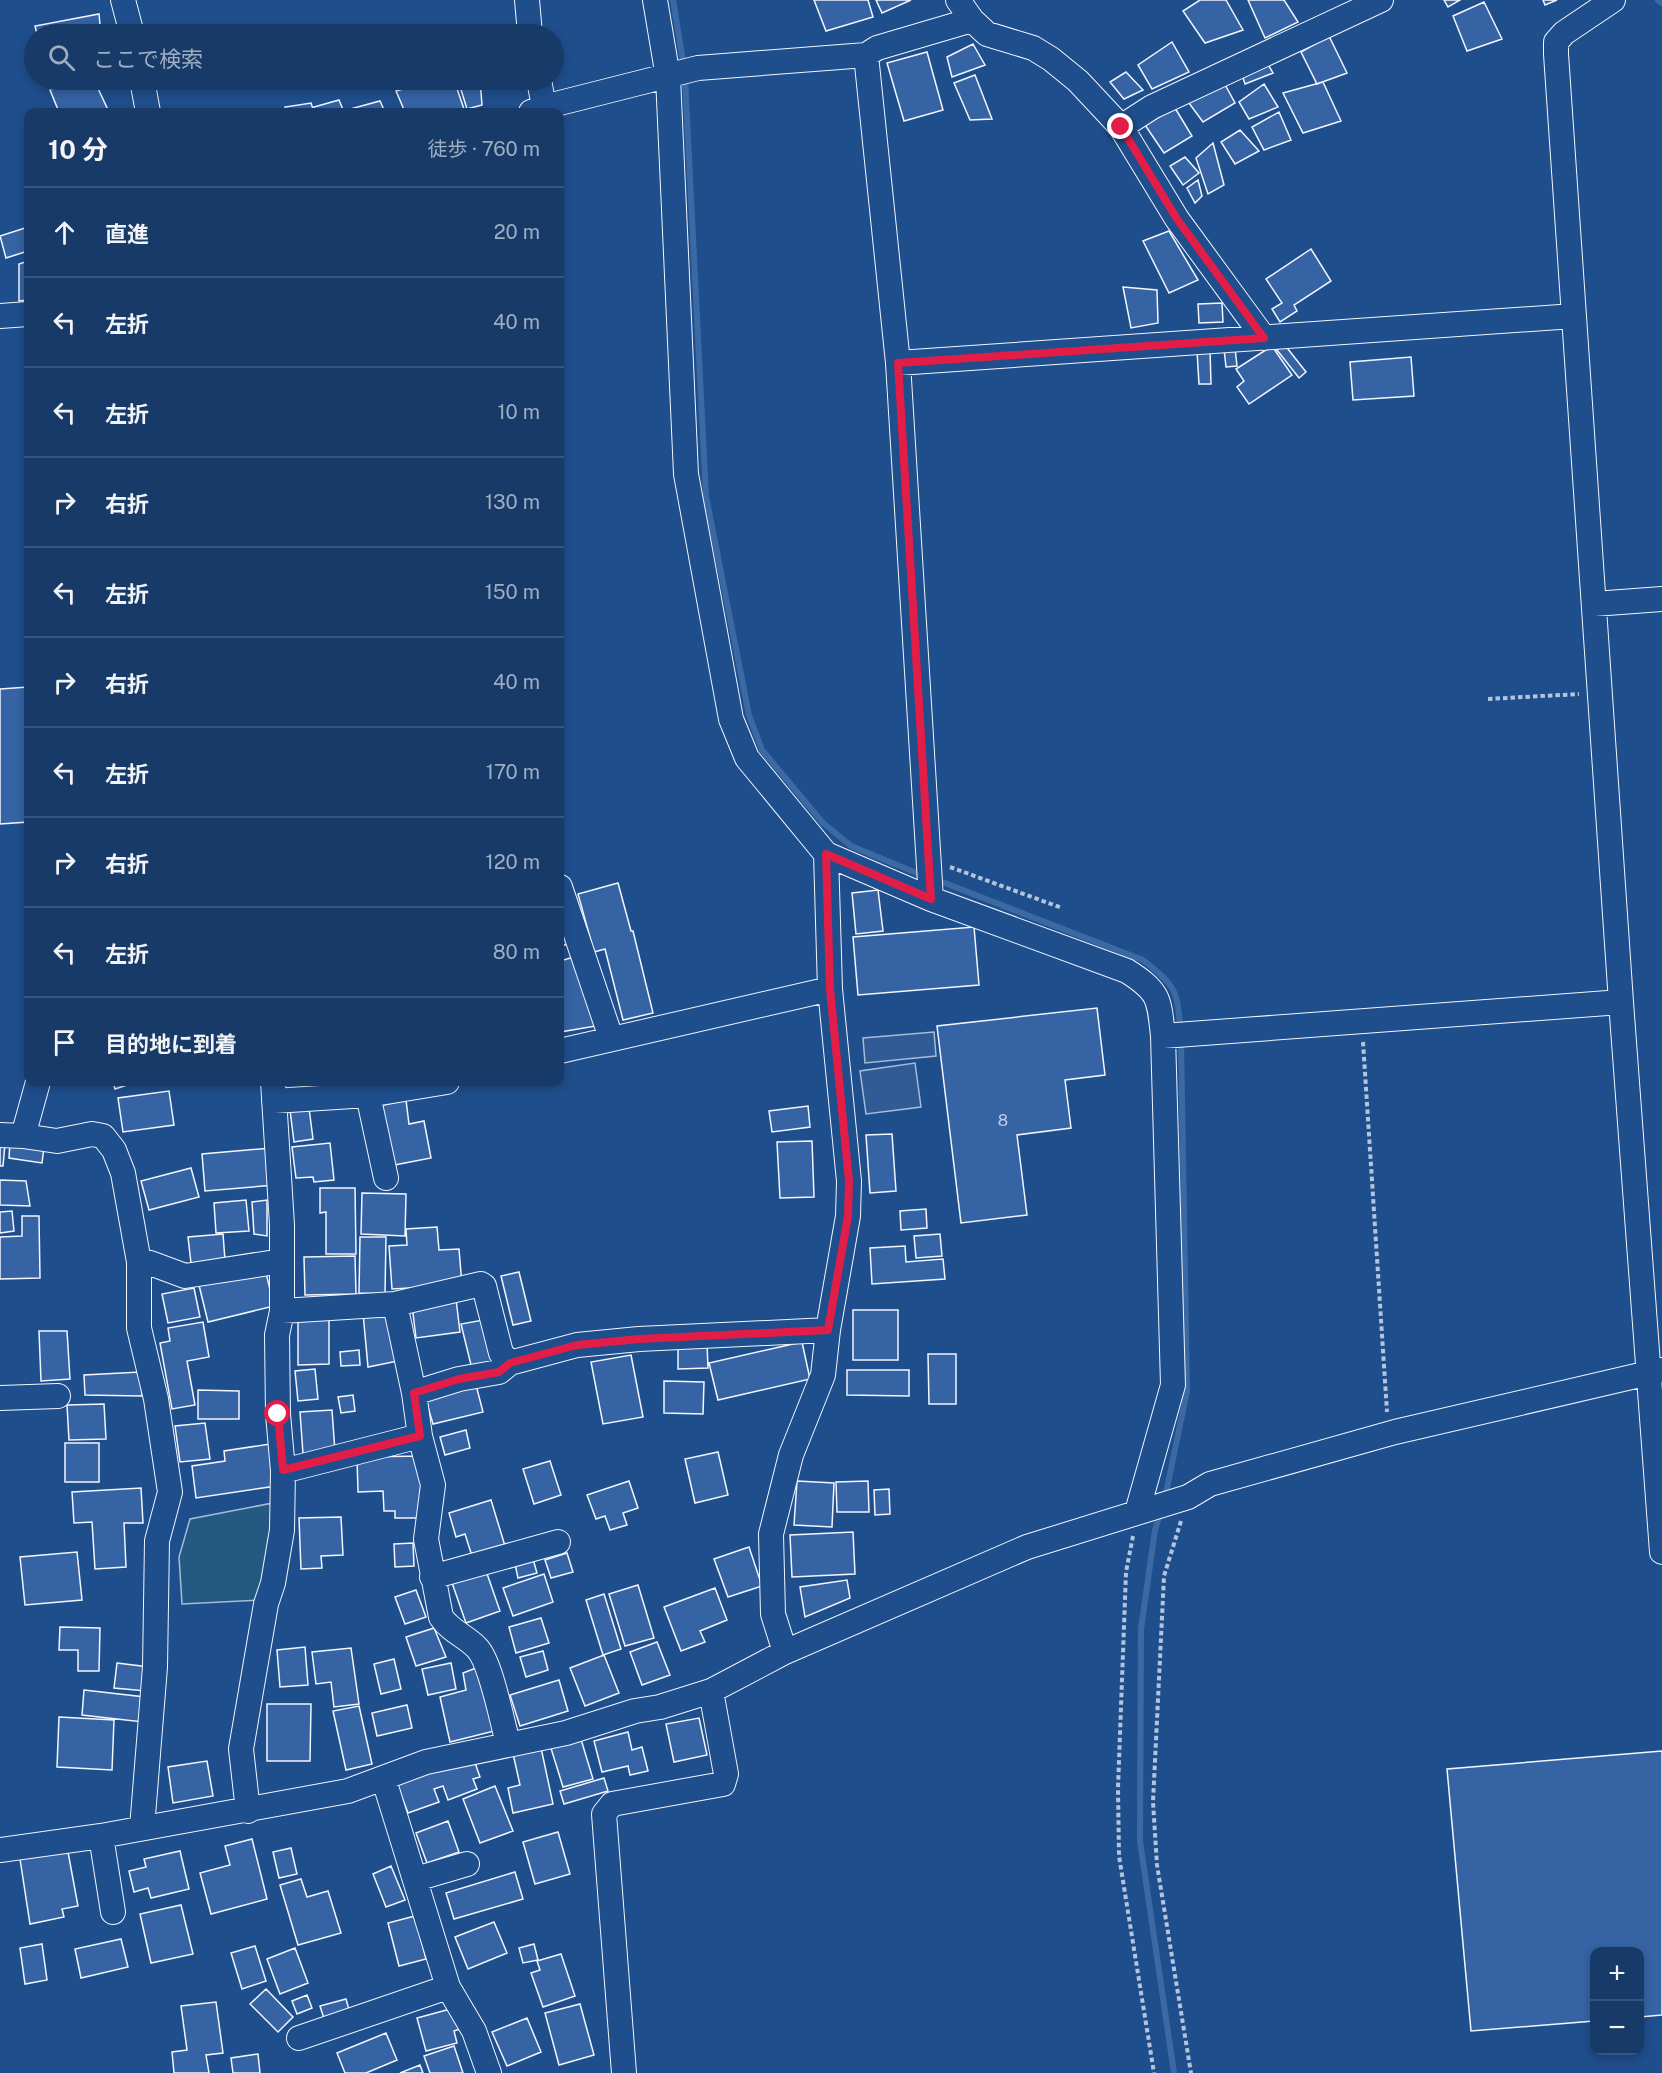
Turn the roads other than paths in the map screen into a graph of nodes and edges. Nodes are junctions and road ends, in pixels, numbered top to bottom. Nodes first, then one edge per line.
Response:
1 (123, 0) edge
2 (527, 0) edge
3 (655, 0) edge
4 (958, 0) edge
5 (1381, 0) edge
6 (1613, 0) edge
7 (972, 20) junction
8 (129, 24) edge
9 (529, 24) edge
10 (866, 55) junction
11 (681, 73) junction
12 (144, 90) edge
13 (538, 90) edge
14 (147, 108) edge
15 (537, 108) edge
16 (545, 108) edge
17 (1121, 127) junction
18 (24, 314) edge
19 (0, 316) edge
20 (1574, 316) junction
21 (1264, 338) junction
22 (898, 363) junction
23 (1662, 599) edge
24 (1594, 604) junction
25 (826, 854) junction
26 (931, 894) junction
27 (564, 916) edge
28 (569, 952) edge
29 (830, 989) junction
30 (1621, 1002) junction
31 (1166, 1036) junction
32 (611, 1038) junction
33 (564, 1050) edge
34 (36, 1086) edge
35 (423, 1086) edge
36 (274, 1091) edge
37 (368, 1095) junction
38 (11, 1135) edge
39 (386, 1178) dead end
40 (282, 1261) junction
41 (139, 1262) junction
42 (395, 1305) junction
43 (282, 1311) junction
44 (828, 1330) junction
45 (510, 1363) junction
46 (1656, 1371) edge
47 (414, 1393) junction
48 (58, 1396) dead end
49 (0, 1398) edge
50 (420, 1436) junction
51 (283, 1470) junction
52 (1141, 1511) junction
53 (558, 1542) dead end
54 (1662, 1552) edge
55 (432, 1577) junction
56 (785, 1652) junction
57 (711, 1691) junction
58 (508, 1743) junction
59 (384, 1780) junction
60 (248, 1811) junction
61 (142, 1828) junction
62 (101, 1836) junction
63 (0, 1850) edge
64 (467, 1863) dead end
65 (416, 1879) junction
66 (113, 1912) dead end
67 (448, 1987) junction
68 (298, 2038) dead end
69 (489, 2073) edge
70 (624, 2073) edge

1 - 8 street
2 - 9 street
3 - 11 street
4 - 7 street
5 - 17 street
6 - 20 street
7 - 10 street
7 - 17 street
10 - 11 street
10 - 22 street
11 - 16 street
11 - 25 street
12 - 14 street
13 - 15 street
17 - 21 street
18 - 19 street
20 - 21 street
20 - 24 street
21 - 22 street
22 - 26 street
23 - 24 street
24 - 30 street
25 - 26 street
25 - 29 street
26 - 31 street
27 - 28 street
28 - 32 street
29 - 32 street
29 - 44 street
30 - 31 street
30 - 46 street
31 - 52 street
32 - 33 street
34 - 38 street
35 - 37 street
36 - 37 street
36 - 40 street
37 - 39 street
38 - 41 street
40 - 41 street
40 - 43 street
41 - 61 street
42 - 43 street
42 - 45 street
42 - 47 street
43 - 51 street
44 - 45 street
44 - 56 street
45 - 47 street
46 - 52 street
46 - 54 street
47 - 50 street
48 - 49 street
50 - 51 street
50 - 55 street
51 - 60 street
52 - 56 street
53 - 55 street
55 - 58 street
56 - 57 street
57 - 58 street
57 - 70 street
58 - 59 street
59 - 60 street
59 - 65 street
60 - 61 street
61 - 62 street
62 - 63 street
62 - 66 street
64 - 65 street
65 - 67 street
67 - 68 street
67 - 69 street

